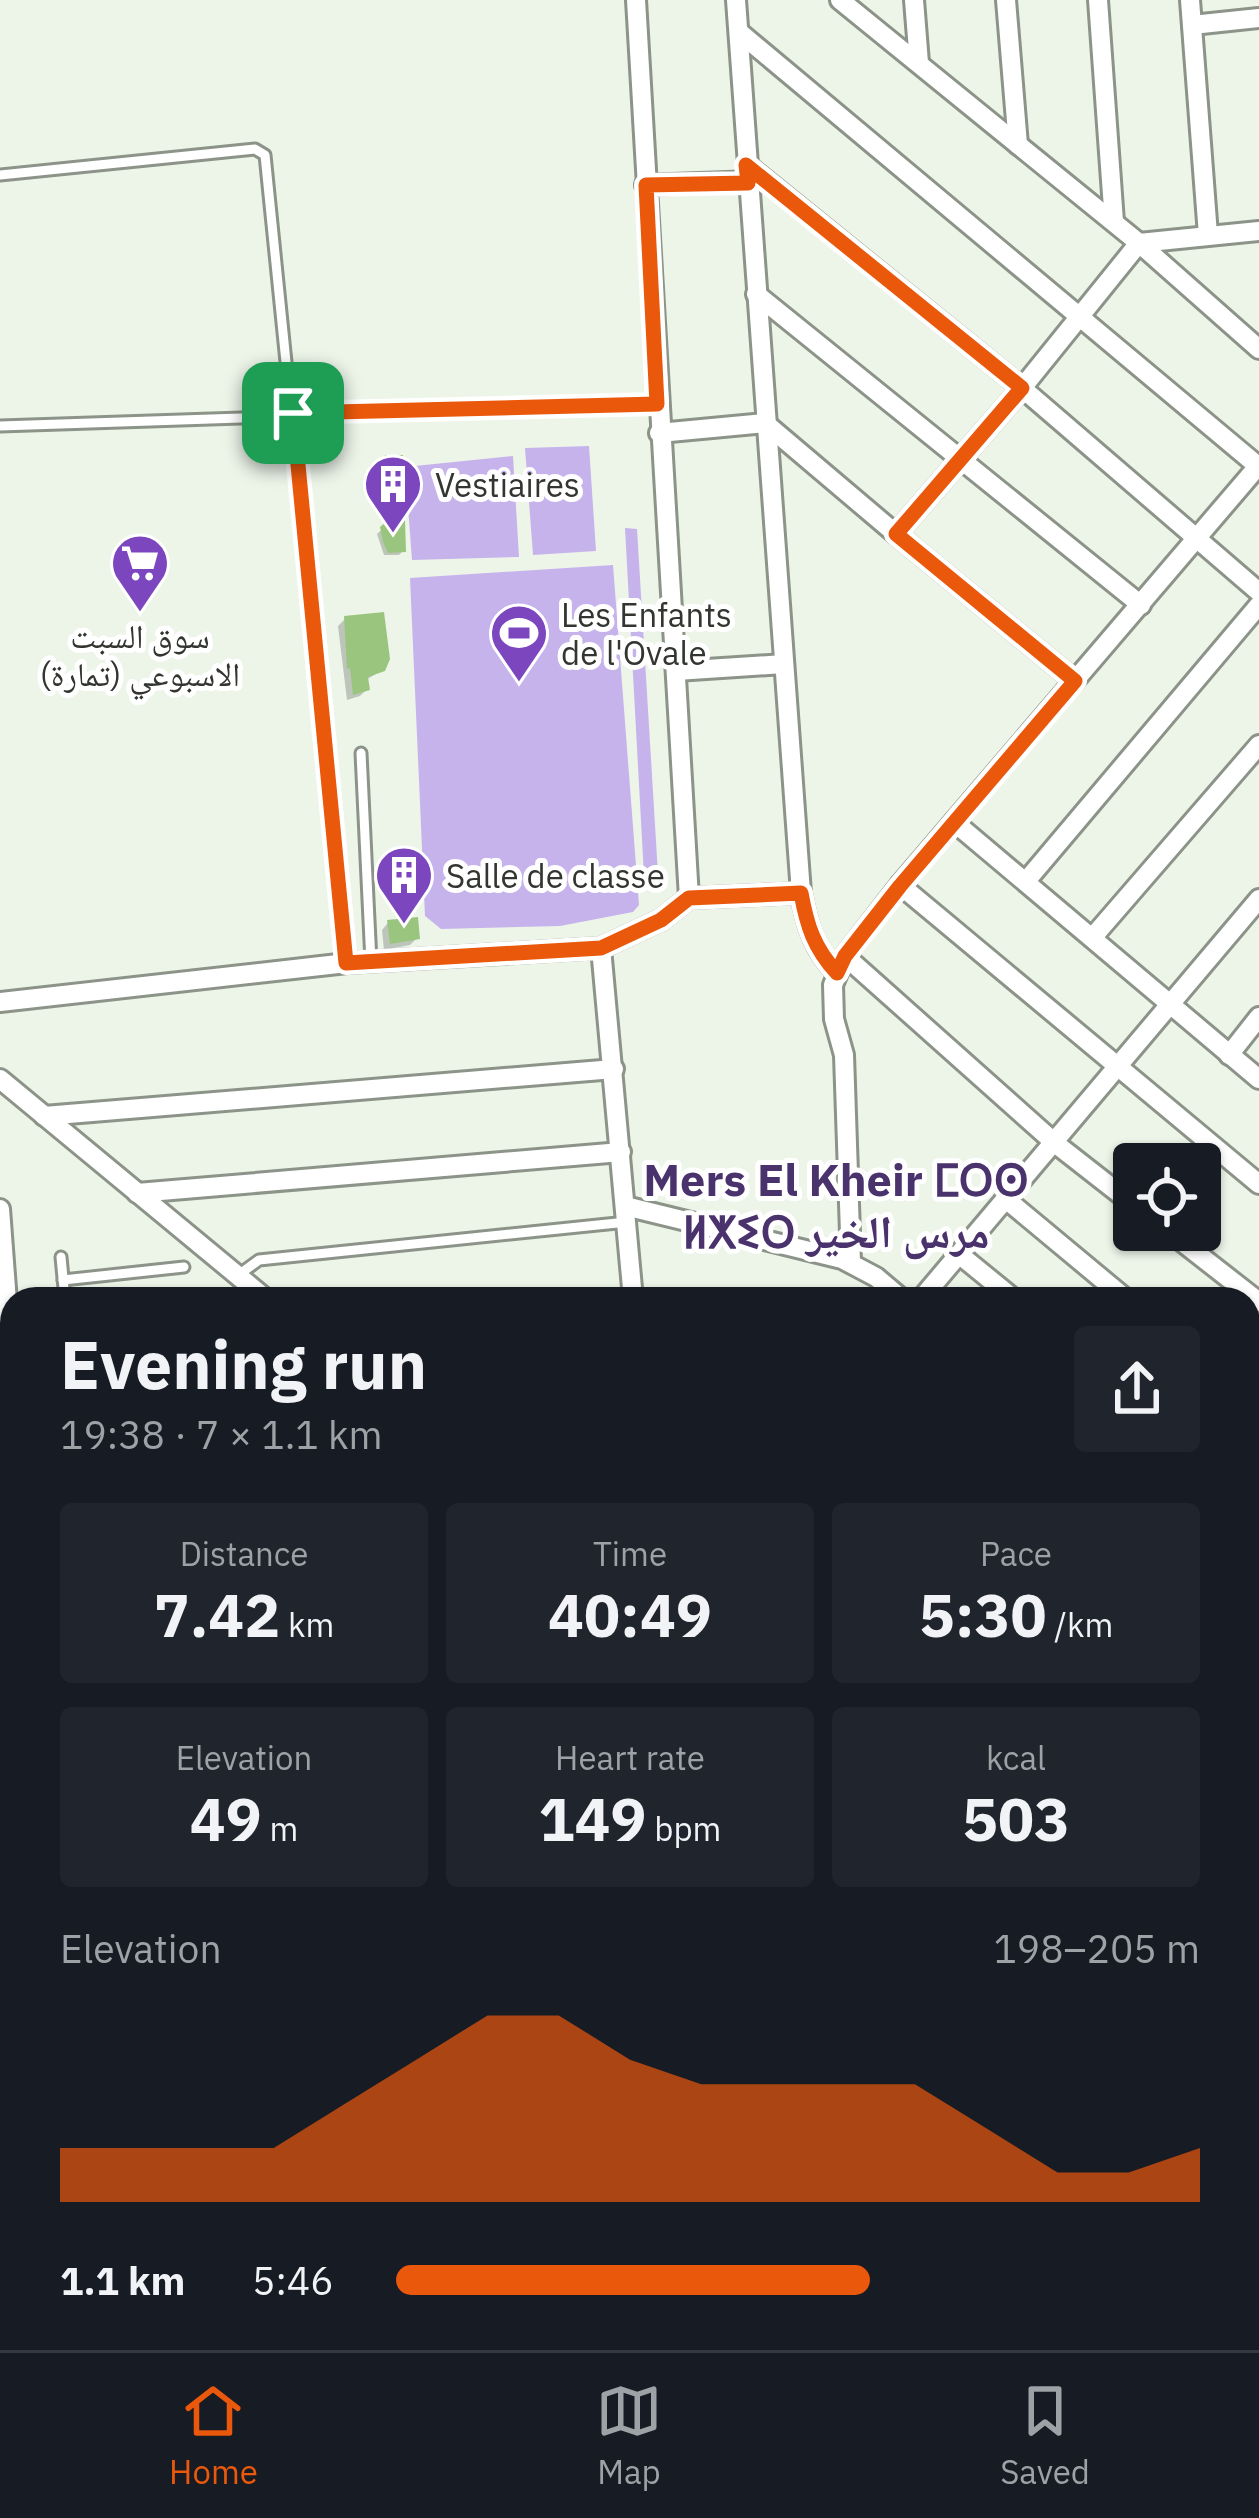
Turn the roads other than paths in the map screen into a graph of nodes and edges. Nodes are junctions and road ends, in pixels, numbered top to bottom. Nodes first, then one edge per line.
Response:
1 (636, 0) edge
2 (736, 0) edge
3 (840, 0) edge
4 (914, 0) edge
5 (1006, 0) edge
6 (1099, 0) edge
7 (1190, 0) edge
8 (1259, 18) edge
9 (1192, 25) junction
10 (739, 32) junction
11 (920, 63) junction
12 (1018, 145) junction
13 (752, 175) junction
14 (0, 176) edge
15 (646, 185) junction
16 (1114, 222) junction
17 (1259, 231) edge
18 (1208, 235) junction
19 (1139, 243) junction
20 (756, 294) junction
21 (1078, 316) junction
22 (1259, 349) edge
23 (1022, 388) junction
24 (657, 404) junction
25 (293, 413) junction
26 (765, 423) junction
27 (0, 426) edge
28 (659, 433) junction
29 (960, 458) junction
30 (1259, 466) edge
31 (896, 534) junction
32 (1198, 538) junction
33 (1259, 592) edge
34 (1141, 605) junction
35 (1259, 605) edge
36 (784, 664) junction
37 (676, 671) junction
38 (1075, 681) junction
39 (1259, 745) edge
40 (362, 753) dead end
41 (954, 822) junction
42 (1027, 880) junction
43 (900, 886) junction
44 (801, 893) junction
45 (689, 898) junction
46 (1259, 898) edge
47 (1092, 938) junction
48 (601, 948) junction
49 (370, 962) junction
50 (346, 963) junction
51 (841, 964) junction
52 (0, 1002) edge
53 (1171, 1006) junction
54 (1259, 1018) edge
55 (1229, 1055) junction
56 (614, 1070) junction
57 (1118, 1070) junction
58 (0, 1079) edge
59 (1259, 1079) edge
60 (44, 1116) junction
61 (1056, 1144) junction
62 (621, 1152) junction
63 (1259, 1184) edge
64 (1113, 1188) edge
65 (137, 1193) junction
66 (1007, 1200) junction
67 (0, 1209) edge
68 (626, 1214) junction
69 (1193, 1251) edge
70 (960, 1255) junction
71 (61, 1257) dead end
72 (850, 1263) junction
73 (184, 1267) dead end
74 (237, 1276) junction
75 (63, 1280) junction
76 (6, 1287) edge
77 (63, 1287) edge
78 (251, 1287) edge
79 (632, 1287) edge
80 (888, 1287) edge
81 (932, 1287) edge
82 (999, 1287) edge
83 (1112, 1287) edge
84 (1238, 1287) edge

1 - 15 street
2 - 10 street
3 - 11 street
4 - 11 street
5 - 12 street
6 - 16 street
7 - 9 street
8 - 9 street
9 - 18 street
10 - 13 street
10 - 21 street
11 - 12 street
12 - 16 street
13 - 15 street
13 - 20 street
13 - 23 street
14 - 25 lane
15 - 24 street
16 - 19 street
17 - 18 street
18 - 19 street
19 - 21 street
19 - 22 street
20 - 26 street
20 - 29 street
21 - 23 street
21 - 30 street
23 - 29 street
23 - 32 street
24 - 25 lane
24 - 28 street
25 - 27 lane
25 - 50 lane
26 - 28 street
26 - 31 street
26 - 36 street
28 - 37 street
29 - 31 street
29 - 34 street
30 - 32 street
31 - 38 street
32 - 33 street
32 - 34 street
34 - 38 street
35 - 42 street
36 - 37 street
36 - 44 street
37 - 45 street
38 - 41 street
39 - 47 street
40 - 49 lane
41 - 42 street
41 - 43 street
42 - 47 street
43 - 51 street
43 - 57 street
44 - 45 street
44 - 51 street
45 - 48 street
46 - 53 street
47 - 53 street
48 - 49 street
48 - 56 street
49 - 50 street
50 - 52 street
51 - 61 street
51 - 72 street
53 - 55 street
53 - 57 street
54 - 55 street
55 - 59 street
56 - 60 street
56 - 62 street
57 - 61 street
57 - 63 street
58 - 60 street
60 - 65 street
61 - 64 street
61 - 66 street
62 - 65 street
62 - 68 street
65 - 74 street
66 - 70 street
66 - 83 street
67 - 76 street
68 - 72 street
68 - 74 lane
68 - 79 street
69 - 84 street
70 - 81 street
70 - 82 street
71 - 75 lane
72 - 80 street
73 - 75 lane
74 - 78 street
75 - 77 lane

